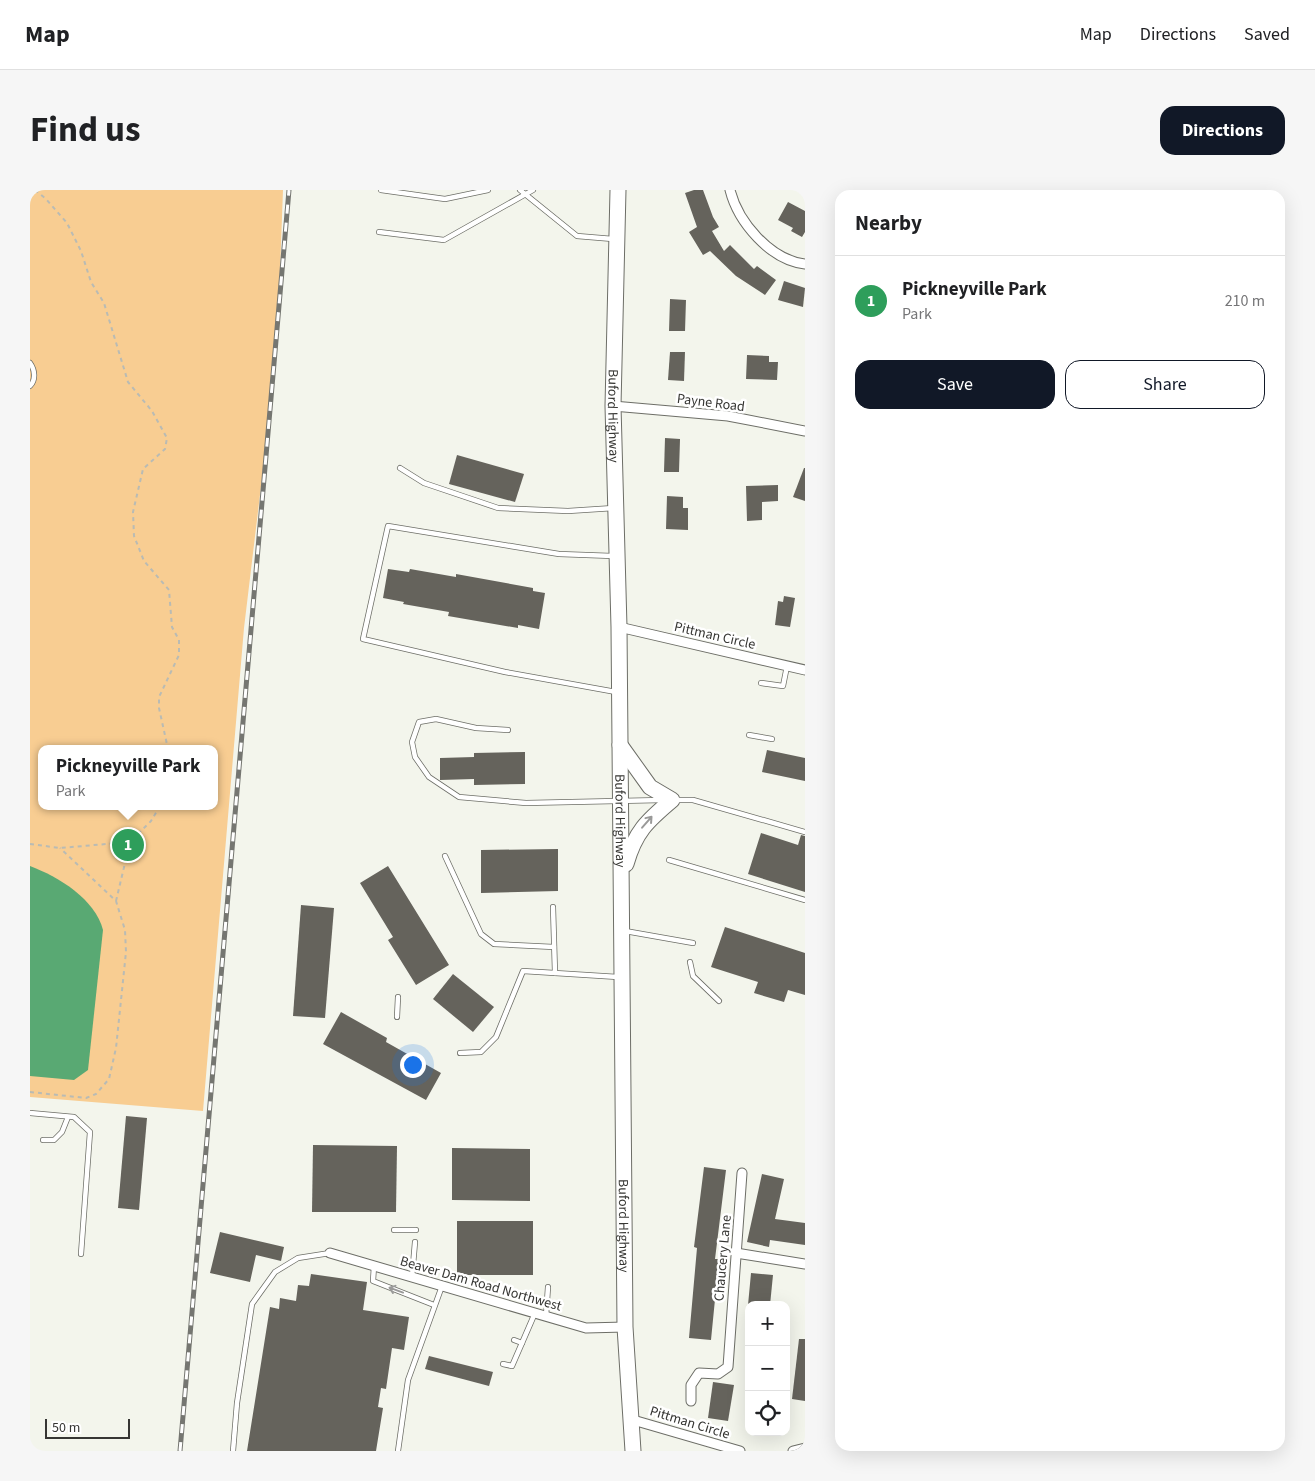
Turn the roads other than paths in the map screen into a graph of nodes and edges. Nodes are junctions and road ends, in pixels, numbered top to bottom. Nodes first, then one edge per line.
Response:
1 (381, 190) edge
2 (488, 190) edge
3 (520, 190) edge
4 (534, 190) edge
5 (618, 190) edge
6 (730, 190) edge
7 (526, 195) junction
8 (380, 232) dead end
9 (617, 239) junction
10 (805, 264) edge
11 (30, 363) edge
12 (30, 386) edge
13 (612, 406) junction
14 (805, 431) edge
15 (400, 468) dead end
16 (615, 508) junction
17 (617, 556) junction
18 (619, 627) junction
19 (787, 666) junction
20 (805, 670) edge
21 (761, 683) dead end
22 (620, 693) junction
23 (508, 730) dead end
24 (749, 735) dead end
25 (772, 739) dead end
26 (620, 745) junction
27 (620, 800) junction
28 (672, 800) junction
29 (805, 832) edge
30 (445, 856) dead end
31 (669, 860) dead end
32 (621, 882) junction
33 (805, 900) edge
34 (553, 907) dead end
35 (622, 930) junction
36 (694, 943) dead end
37 (554, 947) junction
38 (690, 962) dead end
39 (555, 973) junction
40 (622, 977) junction
41 (398, 996) dead end
42 (719, 1001) dead end
43 (397, 1017) dead end
44 (460, 1053) dead end
45 (30, 1113) edge
46 (68, 1117) junction
47 (43, 1140) dead end
48 (742, 1173) dead end
49 (394, 1230) dead end
50 (416, 1230) dead end
51 (415, 1242) dead end
52 (330, 1253) joint
53 (81, 1254) dead end
54 (736, 1254) junction
55 (805, 1264) edge
56 (374, 1266) junction
57 (412, 1277) junction
58 (442, 1286) junction
59 (548, 1287) dead end
60 (434, 1305) junction
61 (535, 1313) junction
62 (546, 1316) junction
63 (625, 1327) junction
64 (514, 1340) dead end
65 (522, 1344) junction
66 (503, 1364) dead end
67 (691, 1401) dead end
68 (633, 1420) junction
69 (805, 1448) edge
70 (233, 1451) edge
71 (398, 1451) edge
72 (633, 1451) edge
73 (740, 1451) edge
74 (792, 1451) edge

1 - 2 lane
3 - 7 lane
4 - 7 lane
5 - 9 main road, Buford Highway
6 - 10 street
7 - 8 lane
7 - 9 lane
9 - 13 main road, Buford Highway
11 - 12 lane
13 - 14 street, Payne Road
13 - 16 main road, Buford Highway
15 - 16 lane
16 - 17 main road, Buford Highway
17 - 18 main road, Buford Highway
17 - 22 lane
18 - 19 street, Pittman Circle
18 - 22 main road, Buford Highway
19 - 20 street, Pittman Circle
19 - 21 lane
22 - 26 main road, Buford Highway
23 - 27 lane
24 - 25 lane
26 - 27 main road, Buford Highway
26 - 28 main road
27 - 28 lane
27 - 32 main road, Buford Highway
28 - 29 lane
32 -> 28 main road
30 - 37 lane
31 - 33 lane
32 - 35 main road, Buford Highway
34 - 37 lane
35 - 36 lane
35 - 40 main road, Buford Highway
37 - 39 lane
38 - 42 lane
39 - 40 lane
39 - 44 lane
40 - 63 main road, Buford Highway
41 - 43 lane
45 - 46 lane
46 - 47 lane
46 - 53 lane
48 - 54 street, Chaucery Lane
49 - 50 lane
51 - 57 lane
52 - 56 street, Beaver Dam Road Northwest
52 - 70 lane
54 - 55 street
54 - 67 street, Chaucery Lane
56 - 57 street, Beaver Dam Road Northwest
60 -> 56 lane
57 - 58 street, Beaver Dam Road Northwest
58 - 60 lane
58 - 61 street, Beaver Dam Road Northwest
59 - 62 lane
60 - 71 lane
61 - 62 street, Beaver Dam Road Northwest
61 - 65 lane
62 - 63 street, Beaver Dam Road Northwest
63 - 68 main road, Buford Highway
64 - 65 lane
65 - 66 lane
68 - 72 main road, Buford Highway
68 - 73 street, Pittman Circle
69 - 74 street

